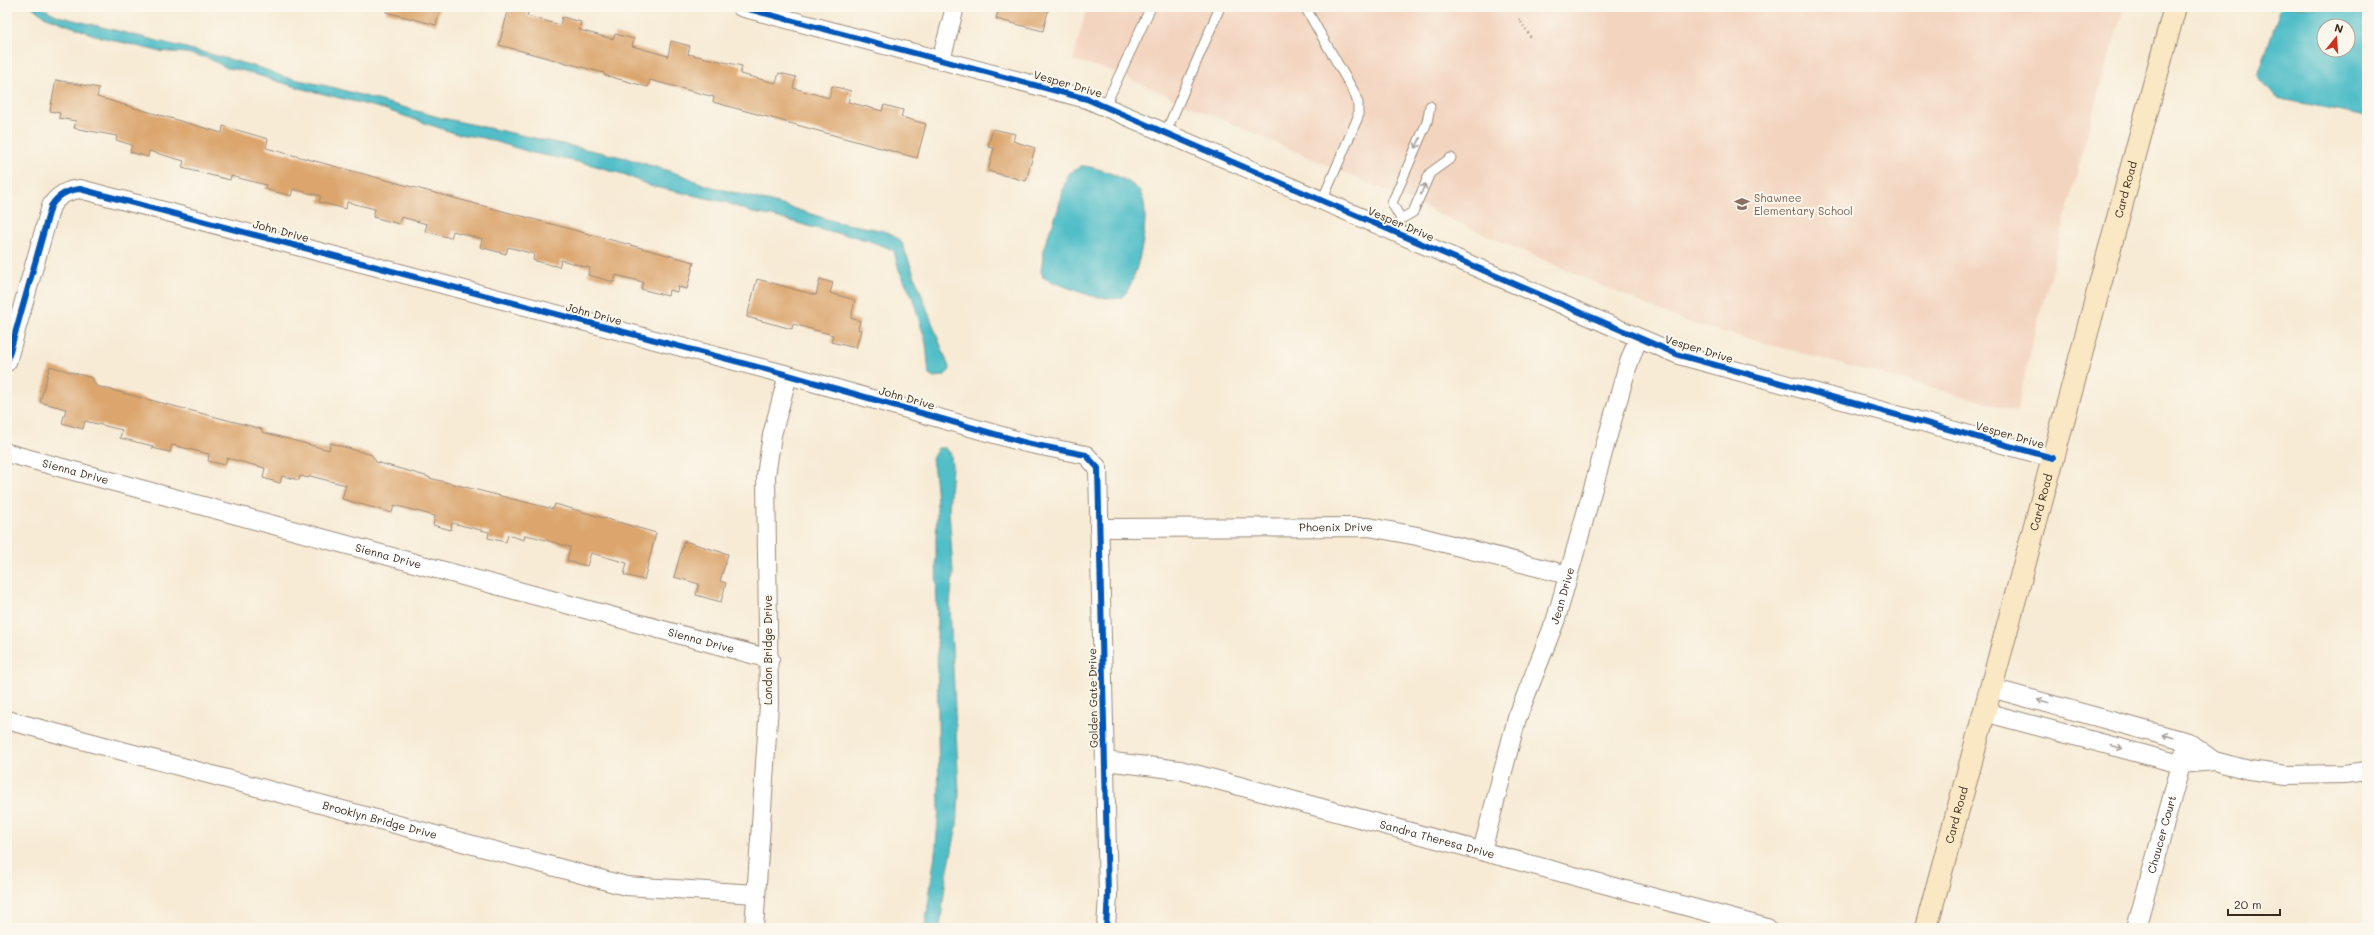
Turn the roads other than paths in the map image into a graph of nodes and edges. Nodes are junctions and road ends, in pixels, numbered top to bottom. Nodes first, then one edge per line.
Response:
1 (741, 7) edge
2 (955, 7) edge
3 (1151, 7) edge
4 (1220, 7) edge
5 (1305, 7) edge
6 (2175, 7) edge
7 (941, 60) junction
8 (1105, 106) junction
9 (1430, 106) dead end
10 (1166, 132) junction
11 (1451, 158) dead end
12 (1322, 202) junction
13 (1398, 226) junction
14 (1638, 338) junction
15 (7, 362) edge
16 (788, 375) junction
17 (7, 453) edge
18 (2053, 458) junction
19 (1098, 468) joint
20 (1099, 528) junction
21 (1568, 575) junction
22 (770, 659) junction
23 (1991, 688) junction
24 (1984, 712) junction
25 (2098, 716) junction
26 (7, 720) edge
27 (2091, 740) junction
28 (2188, 742) junction
29 (1105, 761) junction
30 (2214, 762) junction
31 (2180, 764) junction
32 (2367, 771) edge
33 (1482, 851) junction
34 (756, 894) junction
35 (754, 928) edge
36 (1106, 928) edge
37 (1767, 928) edge
38 (1926, 928) edge
39 (2136, 928) edge

1 - 7 street, Vesper Drive
2 - 7 street
3 - 8 lane
4 - 10 lane
5 - 12 lane
6 - 18 street, Card Road
7 - 8 street, Vesper Drive
8 - 10 street, Vesper Drive
9 -> 13 lane
10 - 12 street, Vesper Drive
13 -> 11 lane
12 - 13 street, Vesper Drive
13 - 14 street, Vesper Drive
14 - 18 street, Vesper Drive
14 - 21 street, Jean Drive
15 - 16 street, John Drive
16 - 19 street, John Drive
16 - 22 street, London Bridge Drive
17 - 22 street, Sienna Drive
18 - 23 street, Card Road
19 - 20 street, Golden Gate Drive
20 - 21 street, Phoenix Drive
20 - 29 street, Golden Gate Drive
21 - 33 street, Jean Drive
22 - 34 street, London Bridge Drive
23 - 24 street, Card Road
25 -> 23 street
24 - 27 street
24 - 38 street, Card Road
25 - 27 street
28 -> 25 street
26 - 34 street, Brooklyn Bridge Drive
27 -> 31 street
28 - 30 street
28 - 31 street, Chaucer Court
29 - 33 street, Sandra Theresa Drive
29 - 36 street, Golden Gate Drive
30 - 31 street
30 - 32 street
31 - 39 street, Chaucer Court
33 - 37 street, Sandra Theresa Drive
34 - 35 street, London Bridge Drive

